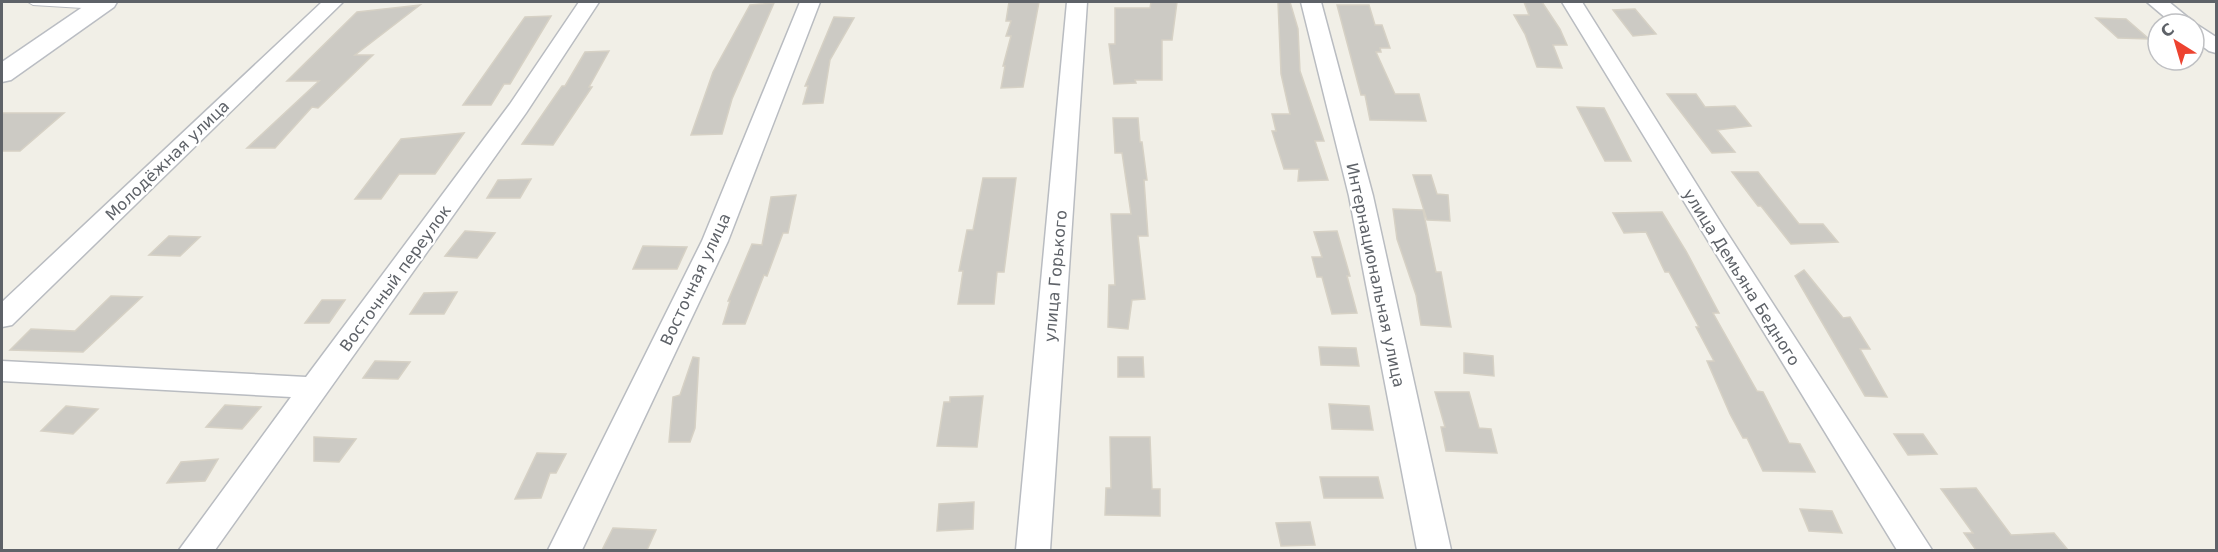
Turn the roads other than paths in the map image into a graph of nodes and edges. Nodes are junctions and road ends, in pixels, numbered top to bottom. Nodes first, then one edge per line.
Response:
1 (33, 2) edge
2 (333, 2) edge
3 (588, 2) edge
4 (810, 2) edge
5 (1077, 2) edge
6 (1311, 2) edge
7 (1572, 2) edge
8 (2157, 2) edge
9 (102, 4) edge
10 (2170, 12) edge
11 (2, 74) edge
12 (2, 318) edge
13 (2, 370) edge
14 (315, 388) junction
15 (196, 550) edge
16 (565, 550) edge
17 (1033, 550) edge
18 (1434, 550) edge
19 (1915, 550) edge

1 - 9 lane
2 - 12 street, Молодёжная улица
3 - 14 street, Восточный переулок
4 - 16 street, Восточная улица
5 - 17 street, улица Горького
6 - 18 street, Интернациональная улица
7 - 19 street, улица Демьяна Бедного
8 - 10 street
9 - 11 street
13 - 14 street
14 - 15 street, Восточный переулок

